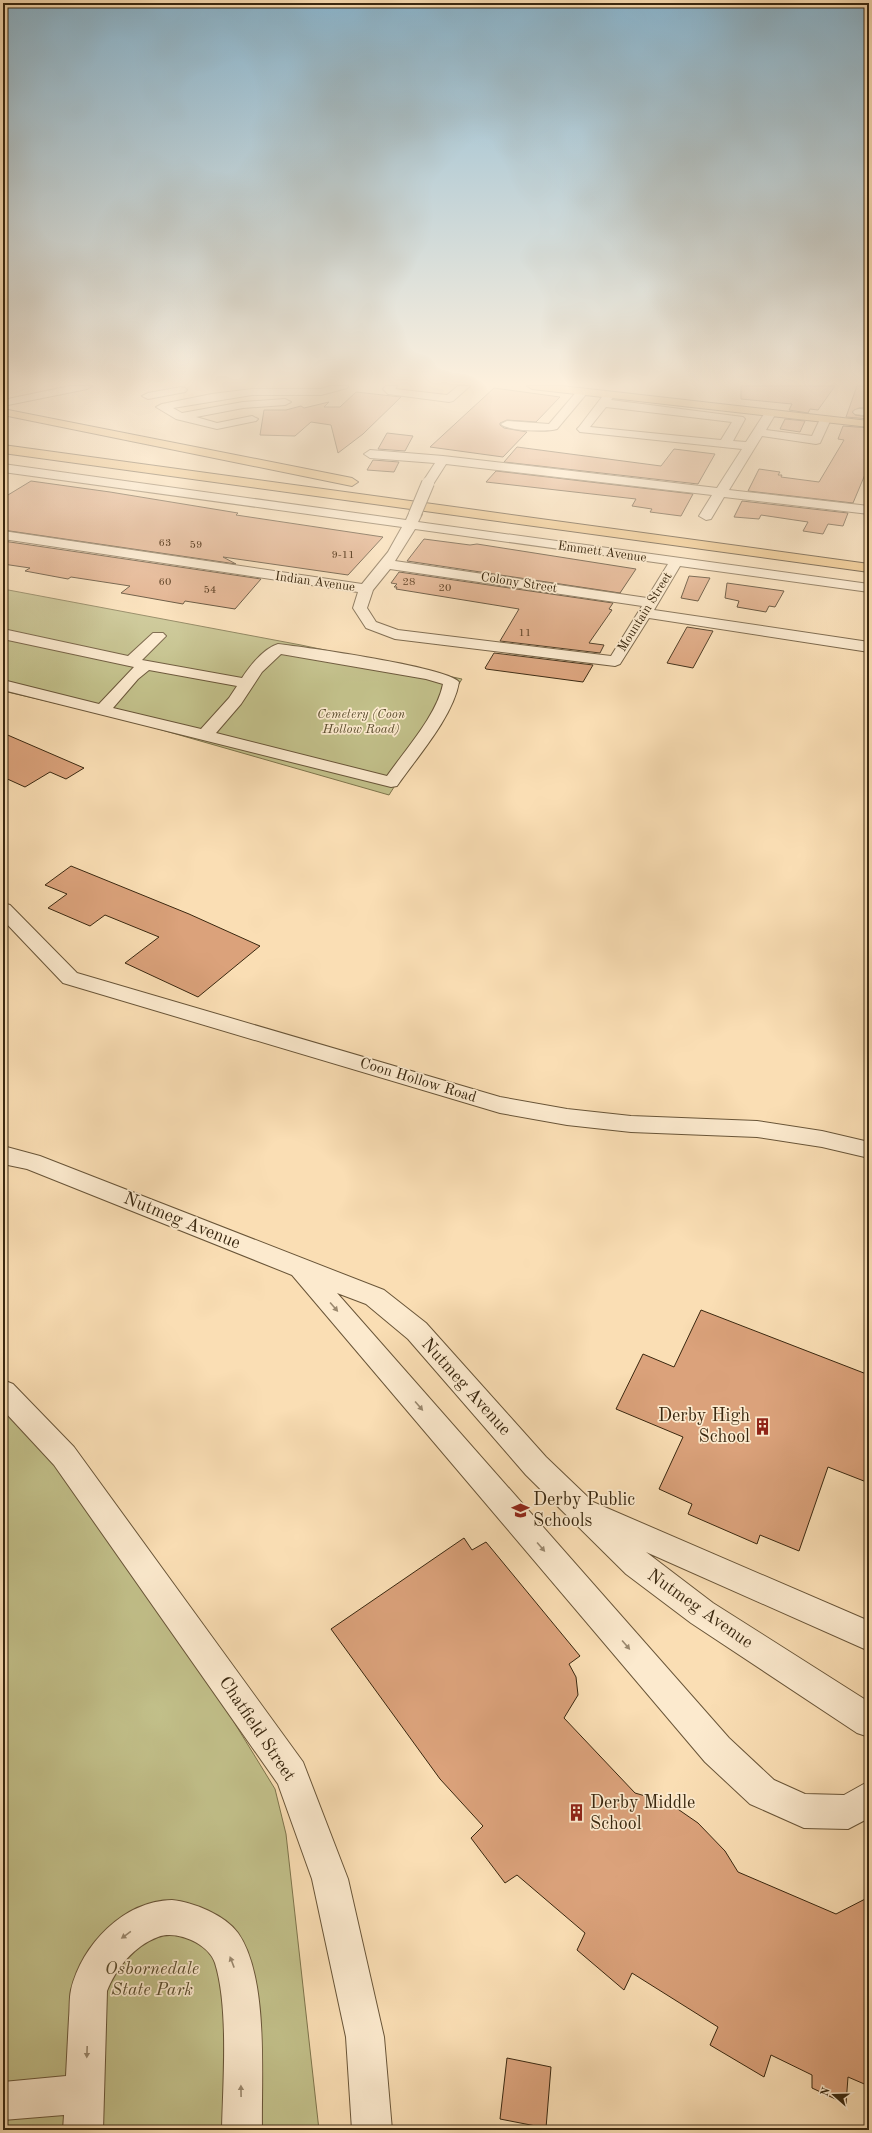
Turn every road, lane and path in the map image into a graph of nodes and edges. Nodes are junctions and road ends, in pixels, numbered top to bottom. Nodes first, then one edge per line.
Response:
1 (143, 486) edge
2 (231, 486) edge
3 (272, 486) edge
4 (339, 486) edge
5 (427, 486) edge
6 (673, 486) edge
7 (725, 486) edge
8 (407, 491) dead end
9 (722, 491) junction
10 (364, 498) junction
11 (475, 504) junction
12 (869, 510) edge
13 (706, 516) dead end
14 (413, 519) junction
15 (3, 535) edge
16 (869, 559) edge
17 (676, 562) junction
18 (387, 564) junction
19 (869, 568) edge
20 (869, 588) edge
21 (366, 589) junction
22 (648, 608) junction
23 (3, 634) edge
24 (158, 636) dead end
25 (869, 647) edge
26 (615, 661) joint
27 (139, 663) junction
28 (246, 683) junction
29 (3, 685) edge
30 (103, 709) junction
31 (205, 735) junction
32 (3, 909) edge
33 (869, 1150) edge
34 (3, 1155) edge
35 (300, 1267) junction
36 (3, 1392) edge
37 (581, 1509) junction
38 (869, 1636) edge
39 (869, 1721) edge
40 (869, 1798) edge
41 (3, 2101) edge
42 (84, 2112) edge
43 (242, 2130) edge
44 (372, 2130) edge

1 - 14 street, Emmett Avenue
2 - 10 main road
3 - 10 main road
4 - 11 main road
5 - 14 street, bridge
6 - 9 street
7 - 9 street
8 - 11 main road
9 - 12 street
9 - 13 street
10 - 19 main road
11 - 16 main road
14 - 17 street, Emmett Avenue
14 - 18 street
15 - 21 street, Indian Avenue
17 - 20 street, Emmett Avenue
17 - 22 street, Mountain Street
18 - 21 street
18 - 22 street, Colony Street
21 - 26 street, Indian Avenue
22 - 25 street, Colony Street
22 - 26 street, Mountain Street
23 - 27 street
24 - 27 street
27 - 28 street
27 - 30 street
28 - 31 street
28 - 31 street
29 - 30 street
30 - 31 street
32 - 33 street, Coon Hollow Road
34 - 35 street, Nutmeg Avenue
35 - 37 street, Nutmeg Avenue
35 -> 40 street
36 - 44 street, Chatfield Street
37 - 38 street
37 - 39 street, Nutmeg Avenue
41 - 42 street
43 -> 42 street

